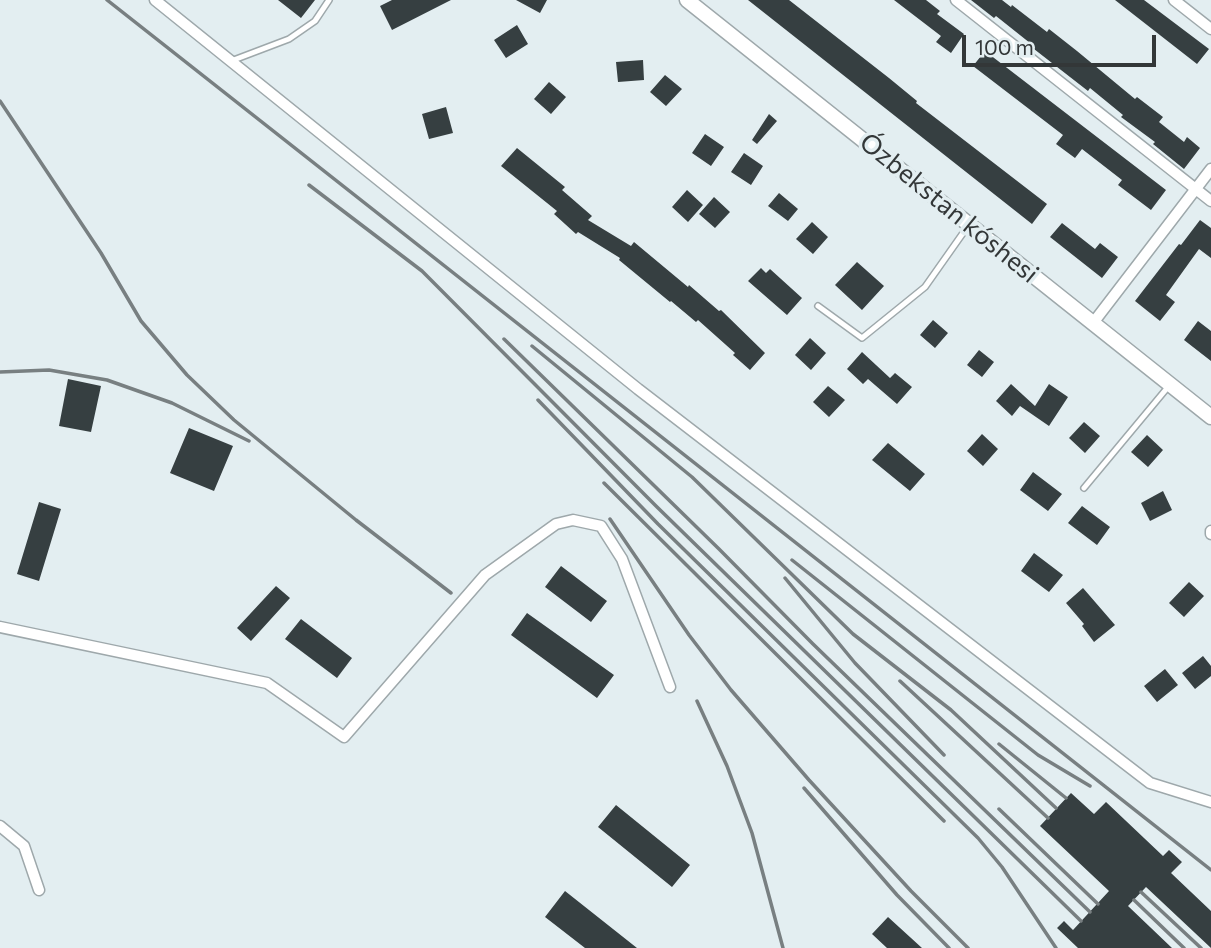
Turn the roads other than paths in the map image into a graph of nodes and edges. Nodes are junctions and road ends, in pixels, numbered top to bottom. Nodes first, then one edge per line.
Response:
1 (155, 0) edge
2 (329, 0) edge
3 (687, 0) edge
4 (956, 0) edge
5 (1174, 0) edge
6 (1211, 29) edge
7 (231, 61) junction
8 (1211, 169) edge
9 (1196, 189) junction
10 (1211, 201) edge
11 (969, 224) junction
12 (818, 306) dead end
13 (1093, 323) junction
14 (1170, 385) junction
15 (1211, 417) edge
16 (1084, 488) dead end
17 (0, 627) edge
18 (670, 687) dead end
19 (1211, 802) edge
20 (0, 826) edge
21 (39, 890) dead end

1 - 7 street
2 - 7 lane
3 - 11 street, Ózbekstan kóshesi
4 - 9 street
5 - 6 street
7 - 19 street
8 - 9 street
9 - 10 street
9 - 13 street
11 - 12 lane
11 - 13 street, Ózbekstan kóshesi
13 - 14 street, Ózbekstan kóshesi
14 - 15 street, Ózbekstan kóshesi
14 - 16 lane
17 - 18 street
20 - 21 street

